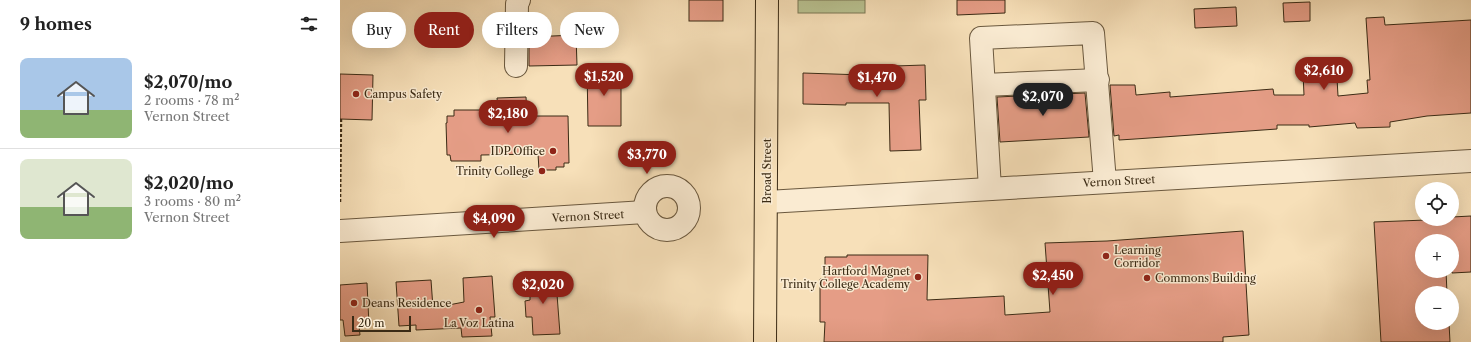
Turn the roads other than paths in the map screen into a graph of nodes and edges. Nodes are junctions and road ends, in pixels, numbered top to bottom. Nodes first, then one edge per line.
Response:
1 (520, 0) edge
2 (767, 0) edge
3 (516, 66) dead end
4 (1098, 80) junction
5 (984, 86) junction
6 (1471, 162) edge
7 (1105, 182) junction
8 (990, 189) junction
9 (767, 202) junction
10 (645, 212) dead end
11 (340, 231) edge
12 (765, 342) edge

1 - 3 street
2 - 9 main road, Broad Street
4 - 5 street
4 - 5 street
4 - 7 street
5 - 8 street
6 - 7 street, Vernon Street
7 - 8 street, Vernon Street
8 - 9 street, Vernon Street
9 - 12 main road, Broad Street
10 - 11 street, Vernon Street

